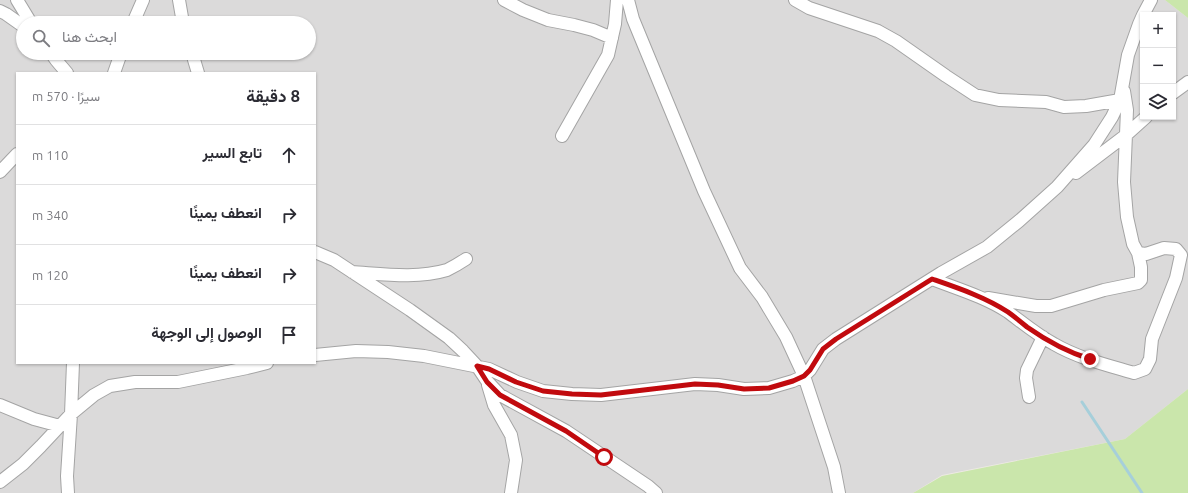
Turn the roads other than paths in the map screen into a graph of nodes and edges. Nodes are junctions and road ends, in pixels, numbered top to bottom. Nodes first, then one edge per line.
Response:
1 (17, 0) edge
2 (142, 0) edge
3 (179, 0) edge
4 (504, 0) edge
5 (617, 0) edge
6 (628, 0) edge
7 (795, 0) edge
8 (1150, 0) edge
9 (0, 11) edge
10 (1144, 12) edge
11 (27, 16) edge
12 (136, 16) edge
13 (182, 16) edge
14 (16, 21) edge
15 (1140, 22) edge
16 (612, 38) junction
17 (57, 60) edge
18 (119, 60) edge
19 (194, 60) edge
20 (66, 72) edge
21 (114, 72) edge
22 (198, 72) edge
23 (1188, 82) edge
24 (1123, 86) junction
25 (1176, 91) edge
26 (1120, 100) junction
27 (1143, 120) edge
28 (1126, 135) junction
29 (562, 136) dead end
30 (16, 155) edge
31 (0, 172) edge
32 (1057, 186) junction
33 (316, 246) edge
34 (316, 252) edge
35 (1138, 253) junction
36 (466, 259) dead end
37 (1184, 259) edge
38 (334, 260) junction
39 (351, 272) junction
40 (932, 279) junction
41 (981, 297) junction
42 (1043, 337) junction
43 (316, 355) edge
44 (73, 364) edge
45 (263, 364) edge
46 (477, 366) junction
47 (804, 376) junction
48 (487, 382) junction
49 (1029, 397) dead end
50 (0, 405) edge
51 (72, 414) junction
52 (60, 426) junction
53 (0, 482) edge
54 (68, 493) edge
55 (512, 493) edge
56 (656, 493) edge
57 (839, 493) edge

1 - 11 street
2 - 12 street
3 - 13 street
4 - 16 street
5 - 16 street
6 - 47 street
7 - 26 street
8 - 10 street
9 - 14 street
15 - 24 street
16 - 29 street
17 - 20 street
18 - 21 street
19 - 22 street
23 - 25 street
24 - 26 street
24 - 28 street
26 - 32 street
27 - 28 street
28 - 32 street
28 - 35 street
30 - 31 street
32 - 40 street
33 - 38 street
34 - 38 street
35 - 37 street
35 - 41 street
36 - 39 street
37 - 42 street
38 - 39 street
39 - 46 street
40 - 41 street
40 - 47 street
41 - 42 street
42 - 49 street
43 - 46 street
44 - 51 street
45 - 51 street
46 - 47 street
46 - 48 street
47 - 57 street
48 - 55 street
48 - 56 street
50 - 52 street
51 - 52 street
51 - 54 street
52 - 53 street

